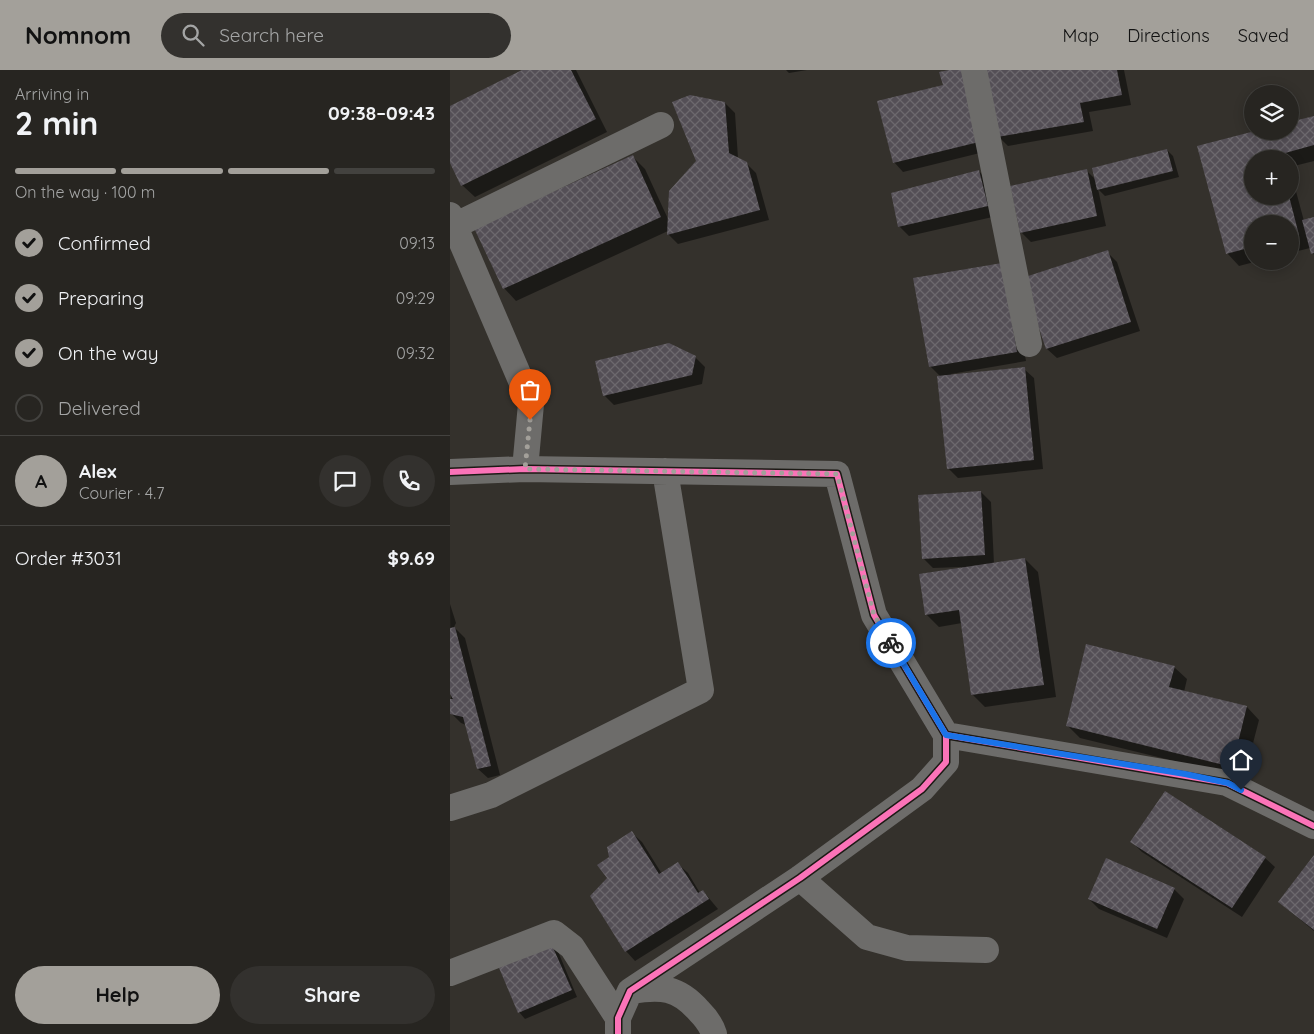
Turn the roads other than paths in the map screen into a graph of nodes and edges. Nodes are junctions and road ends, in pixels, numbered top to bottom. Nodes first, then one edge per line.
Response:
1 (974, 70) edge
2 (660, 125) dead end
3 (452, 220) edge
4 (1029, 344) dead end
5 (525, 469) junction
6 (665, 471) junction
7 (450, 472) edge
8 (946, 735) junction
9 (450, 808) edge
10 (1314, 826) edge
11 (800, 878) junction
12 (986, 950) dead end
13 (450, 974) edge
14 (630, 991) junction
15 (618, 1026) edge
16 (714, 1034) edge

1 - 4 street
2 - 3 street
3 - 5 street
5 - 6 street
5 - 7 street
6 - 8 street
6 - 9 street
8 - 10 street
8 - 11 street
11 - 12 street
11 - 14 street
13 - 15 street
14 - 15 street
14 - 16 street

